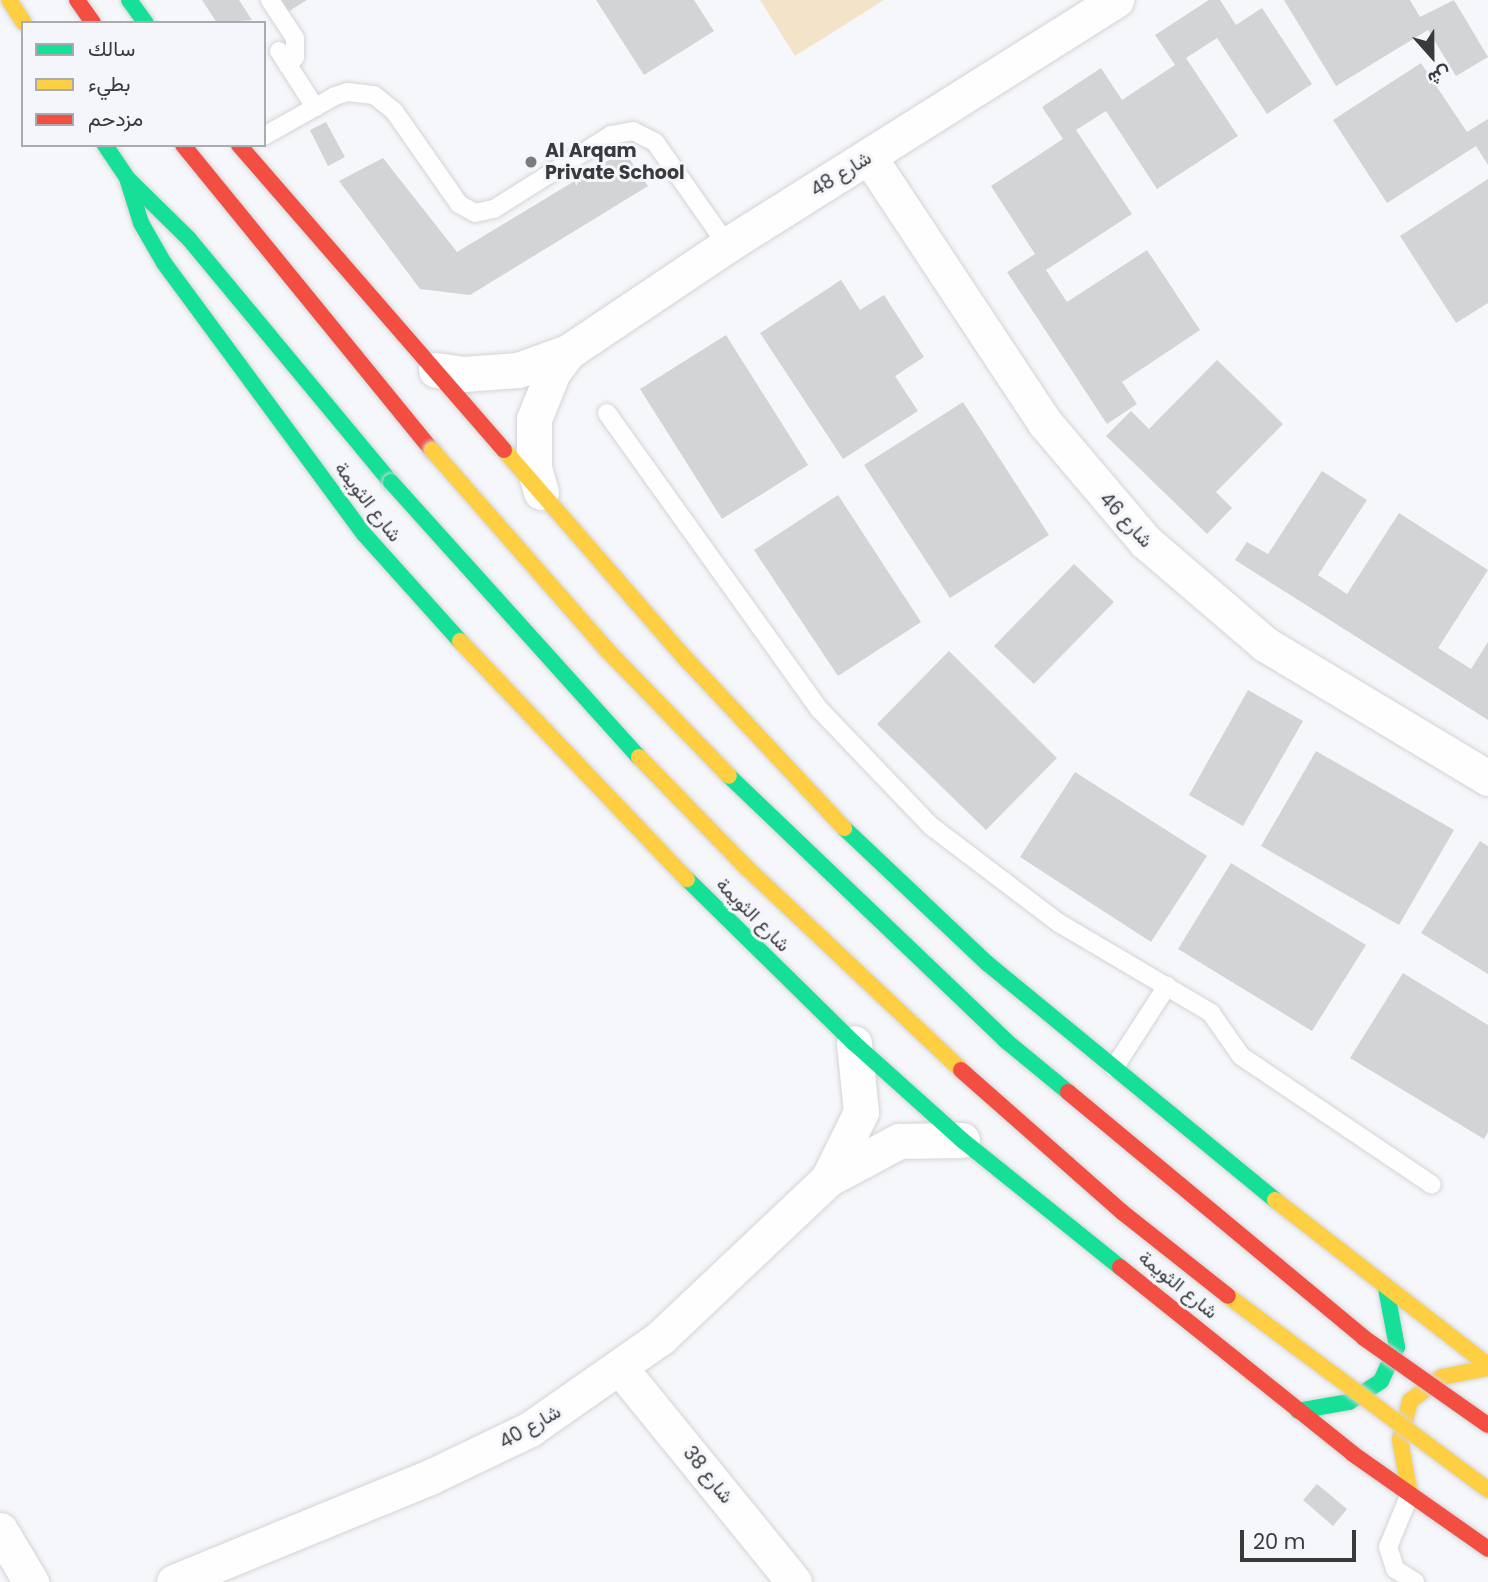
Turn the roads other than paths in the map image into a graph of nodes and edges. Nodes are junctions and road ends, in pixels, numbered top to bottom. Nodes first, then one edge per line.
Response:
1 (9, 0) edge
2 (77, 0) edge
3 (129, 0) edge
4 (270, 0) edge
5 (1116, 0) edge
6 (1082, 9) edge
7 (23, 21) edge
8 (92, 21) edge
9 (145, 21) edge
10 (315, 107) junction
11 (266, 135) edge
12 (107, 147) edge
13 (185, 147) edge
14 (243, 147) edge
15 (869, 157) junction
16 (127, 178) junction
17 (727, 245) junction
18 (568, 352) junction
19 (436, 370) junction
20 (607, 413) dead end
21 (541, 492) junction
22 (1488, 778) edge
23 (1167, 986) junction
24 (855, 1043) junction
25 (1114, 1068) junction
26 (962, 1140) junction
27 (828, 1179) junction
28 (1432, 1185) dead end
29 (1386, 1288) junction
30 (1488, 1367) edge
31 (621, 1369) junction
32 (1298, 1411) junction
33 (1488, 1425) edge
34 (1488, 1490) edge
35 (1410, 1494) junction
36 (0, 1530) edge
37 (1488, 1549) edge
38 (31, 1582) edge
39 (174, 1582) edge
40 (794, 1582) edge
41 (1415, 1582) edge

1 - 7 street
2 - 8 street
3 - 9 street
4 - 10 lane
5 - 6 street, شارع 48
6 - 15 street, شارع 48
10 - 11 lane
10 - 17 lane
12 - 16 street, شارع الثويمة
13 - 33 street, bridge
14 - 19 street
15 - 17 street, شارع 48
15 - 22 street, شارع 46
16 - 24 street, شارع الثويمة
16 - 34 street, شارع الثويمة, bridge
17 - 18 street, شارع 48
18 - 19 street, شارع 48
18 - 21 street, شارع 48
19 - 21 street
20 - 23 lane
21 - 25 street
23 - 25 lane
23 - 28 lane
24 - 26 street, شارع الثويمة
24 - 27 street, شارع 40
25 - 29 street
26 - 27 street, شارع 40
26 - 32 street, شارع الثويمة
27 - 31 street, شارع 40
29 - 30 street
29 - 32 street
30 - 35 street
31 - 39 street, شارع 40
31 - 40 street, شارع 38
32 - 35 street, شارع الثويمة
35 - 37 street, شارع الثويمة
35 - 41 lane
36 - 38 street

